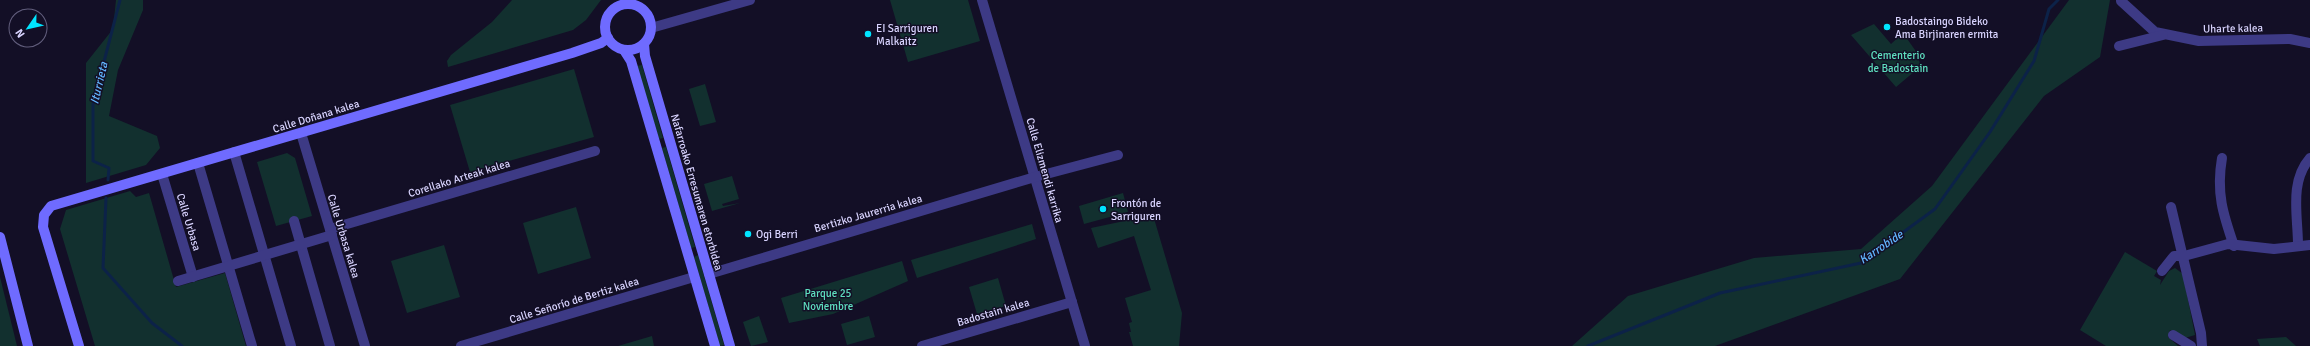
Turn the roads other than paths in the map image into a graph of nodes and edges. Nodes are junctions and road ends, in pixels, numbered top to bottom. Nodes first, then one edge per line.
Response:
1 (750, 0) edge
2 (982, 0) edge
3 (2120, 1) dead end
4 (651, 28) junction
5 (2166, 34) junction
6 (608, 38) junction
7 (2310, 43) edge
8 (644, 44) junction
9 (2119, 46) dead end
10 (624, 50) junction
11 (301, 133) junction
12 (595, 151) dead end
13 (234, 152) junction
14 (1118, 155) dead end
15 (2222, 158) dead end
16 (2310, 158) edge
17 (198, 163) junction
18 (162, 174) junction
19 (1035, 177) junction
20 (2171, 207) dead end
21 (294, 221) dead end
22 (331, 232) junction
23 (0, 237) edge
24 (300, 244) junction
25 (2298, 245) junction
26 (2310, 245) edge
27 (2234, 246) junction
28 (264, 255) junction
29 (2184, 256) junction
30 (228, 266) junction
31 (2162, 271) dead end
32 (709, 274) junction
33 (193, 277) junction
34 (694, 277) junction
35 (178, 281) dead end
36 (1072, 302) junction
37 (2172, 335) dead end
38 (28, 346) edge
39 (79, 346) edge
40 (252, 346) edge
41 (291, 346) edge
42 (330, 346) edge
43 (365, 346) edge
44 (461, 346) edge
45 (715, 346) edge
46 (730, 346) edge
47 (922, 346) edge
48 (1085, 346) edge
49 (2191, 346) edge
50 (2202, 346) edge

1 - 4 street
2 - 19 street, Calle Elizmendi karrika
3 - 5 street, Uharte kalea
4 - 6 street
4 - 8 street
5 - 7 street, Uharte kalea
5 - 9 street
6 - 10 street
6 - 11 street, Calle Doñana kalea
8 - 10 street
8 - 32 street, Nafarroako Erresumaren etorbidea
10 - 34 street
11 - 13 street, Calle Doñana kalea
11 - 22 street, Calle Urbasa kalea
12 - 22 street, Corellako Arteak kalea
13 - 17 street, Calle Doñana kalea
13 - 28 street
14 - 19 street
15 - 27 street
16 - 25 street
17 - 18 street, Calle Doñana kalea
17 - 30 street
18 - 33 street, Calle Urbasa
18 - 39 street, Calle Doñana kalea
19 - 32 street, Bertizko Jaurerria kalea
19 - 36 street, Calle Elizmendi karrika
20 - 29 street
21 - 24 street
22 - 24 street
22 - 43 street, Calle Urbasa kalea
23 - 38 street
24 - 28 street
24 - 42 street
25 - 26 street
25 - 27 street
27 - 29 street
28 - 30 street
28 - 41 street
29 - 31 street
29 - 50 street
30 - 33 street
30 - 40 street
32 - 46 street, Nafarroako Erresumaren etorbidea
33 - 35 street
34 - 44 street, Calle Señorío de Bertiz kalea
34 - 45 street
36 - 47 street, Badostain kalea
36 - 48 street, Calle Elizmendi karrika
37 - 49 street

